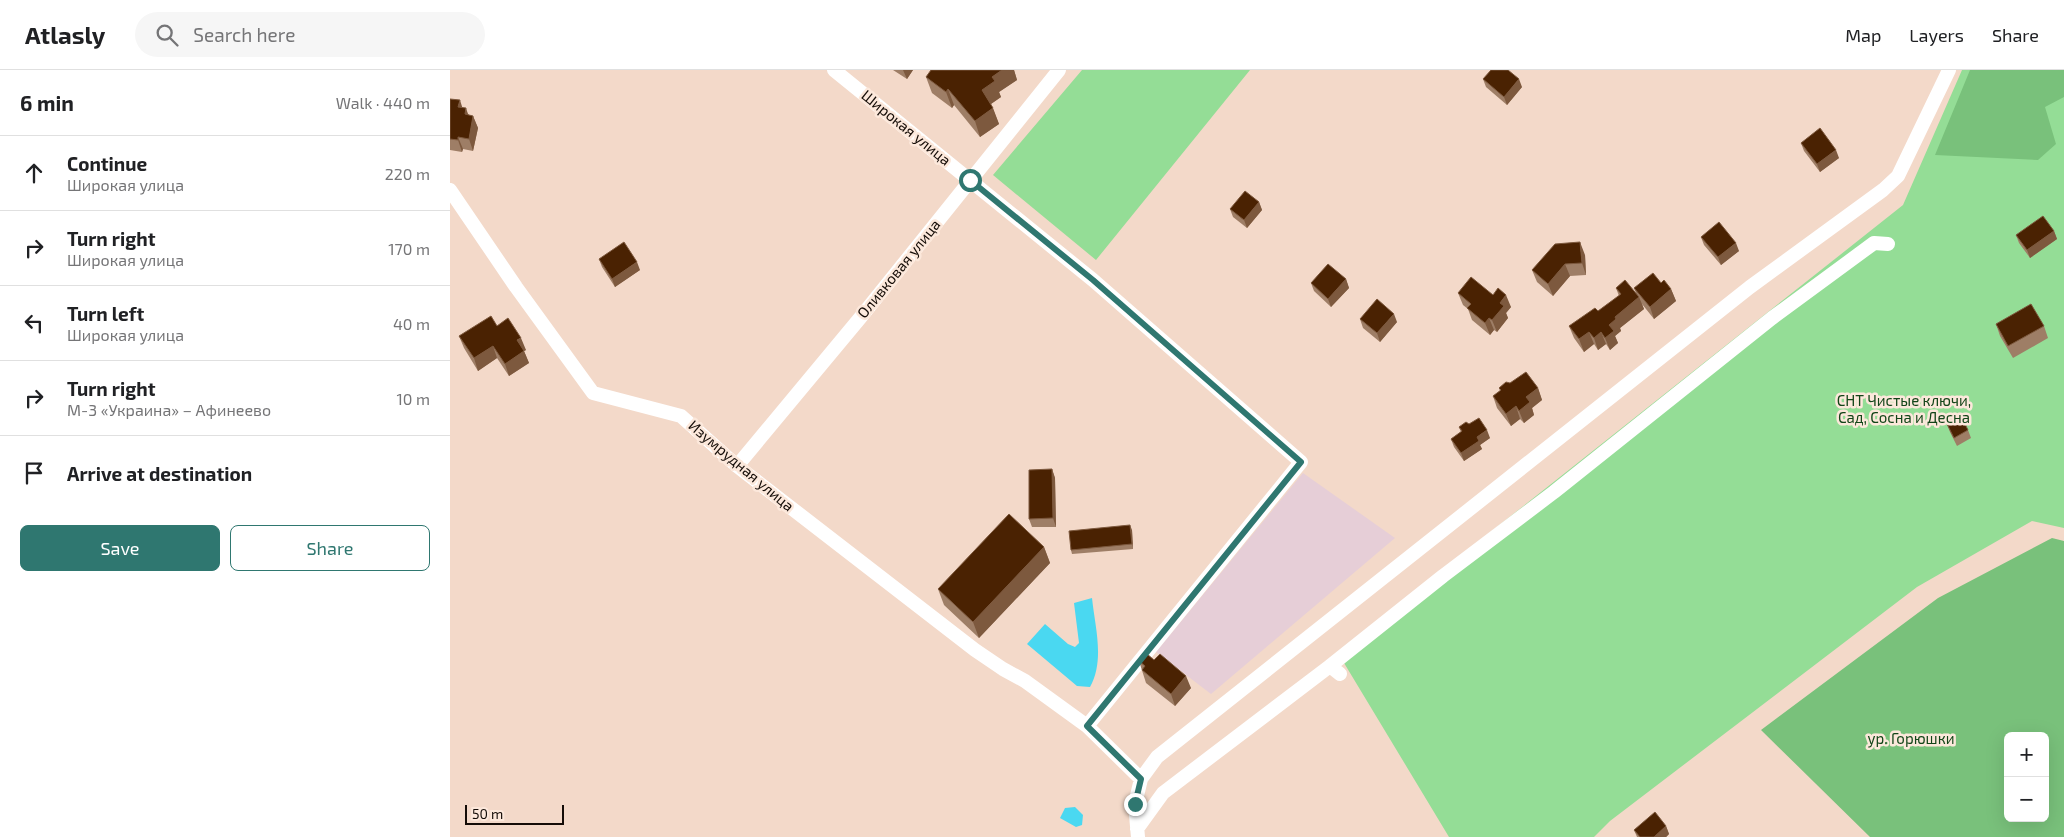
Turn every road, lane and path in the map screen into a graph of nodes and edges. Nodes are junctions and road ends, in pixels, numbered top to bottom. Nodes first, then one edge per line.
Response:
1 (834, 70) edge
2 (1059, 70) edge
3 (1949, 70) edge
4 (970, 180) junction
5 (450, 190) edge
6 (1888, 244) dead end
7 (737, 466) junction
8 (1087, 726) junction
9 (1141, 779) junction
10 (1138, 833) edge

1 - 4 street, Широкая улица
2 - 4 street, Оливковая улица
3 - 9 street
4 - 7 street, Оливковая улица
4 - 8 street, Широкая улица
5 - 7 street, Изумрудная улица
6 - 10 street
7 - 8 street, Изумрудная улица
8 - 9 street
9 - 10 street

